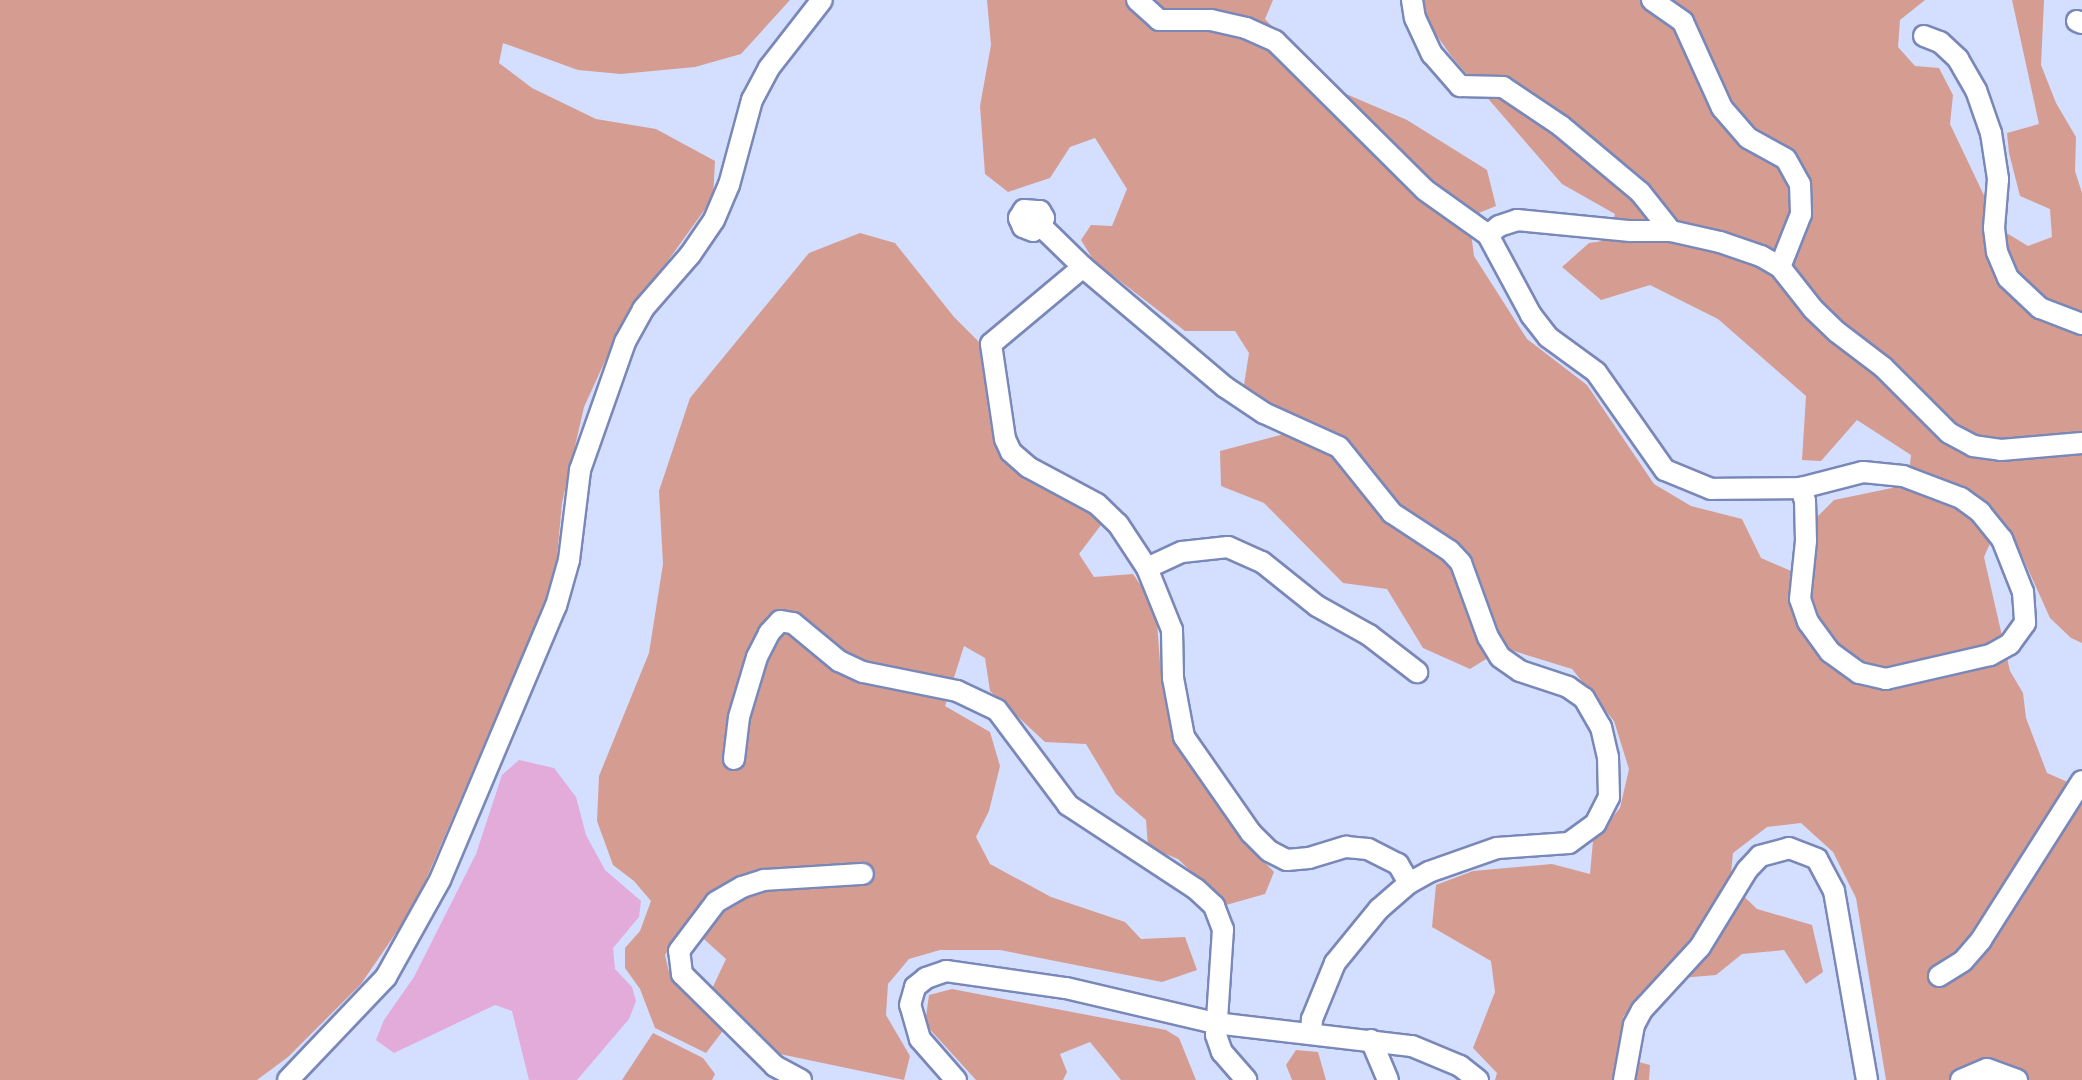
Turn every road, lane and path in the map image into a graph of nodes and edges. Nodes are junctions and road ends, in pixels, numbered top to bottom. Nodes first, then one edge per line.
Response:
1 (822, 0) edge
2 (1137, 0) edge
3 (1412, 0) edge
4 (1652, 0) edge
5 (1924, 36) dead end
6 (1041, 226) dead end
7 (1671, 231) junction
8 (1488, 235) junction
9 (1083, 267) junction
10 (1780, 267) junction
11 (2082, 324) edge
12 (2082, 443) edge
13 (1801, 488) junction
14 (1147, 568) junction
15 (1417, 672) dead end
16 (734, 759) dead end
17 (2082, 781) edge
18 (863, 874) dead end
19 (1409, 883) junction
20 (1939, 976) dead end
21 (1215, 1023) junction
22 (1311, 1033) junction
23 (1371, 1040) junction
24 (288, 1080) edge
25 (801, 1080) edge
26 (956, 1080) edge
27 (1246, 1080) edge
28 (1388, 1080) edge
29 (1478, 1080) edge
30 (1624, 1080) edge
31 (1867, 1080) edge
32 (1961, 1080) edge
33 (2017, 1080) edge

1 - 24 street
2 - 8 street
3 - 7 street
4 - 10 street
5 - 11 street
6 - 9 street
7 - 8 street
7 - 10 street
8 - 13 street
9 - 14 street
9 - 19 street
10 - 12 street
13 - 13 street
14 - 15 street
14 - 19 street
16 - 21 street
17 - 20 street
18 - 25 street
19 - 22 street
21 - 22 street
21 - 26 street
21 - 27 street
22 - 23 street
23 - 28 street
23 - 29 street
30 - 31 street
32 - 33 street

